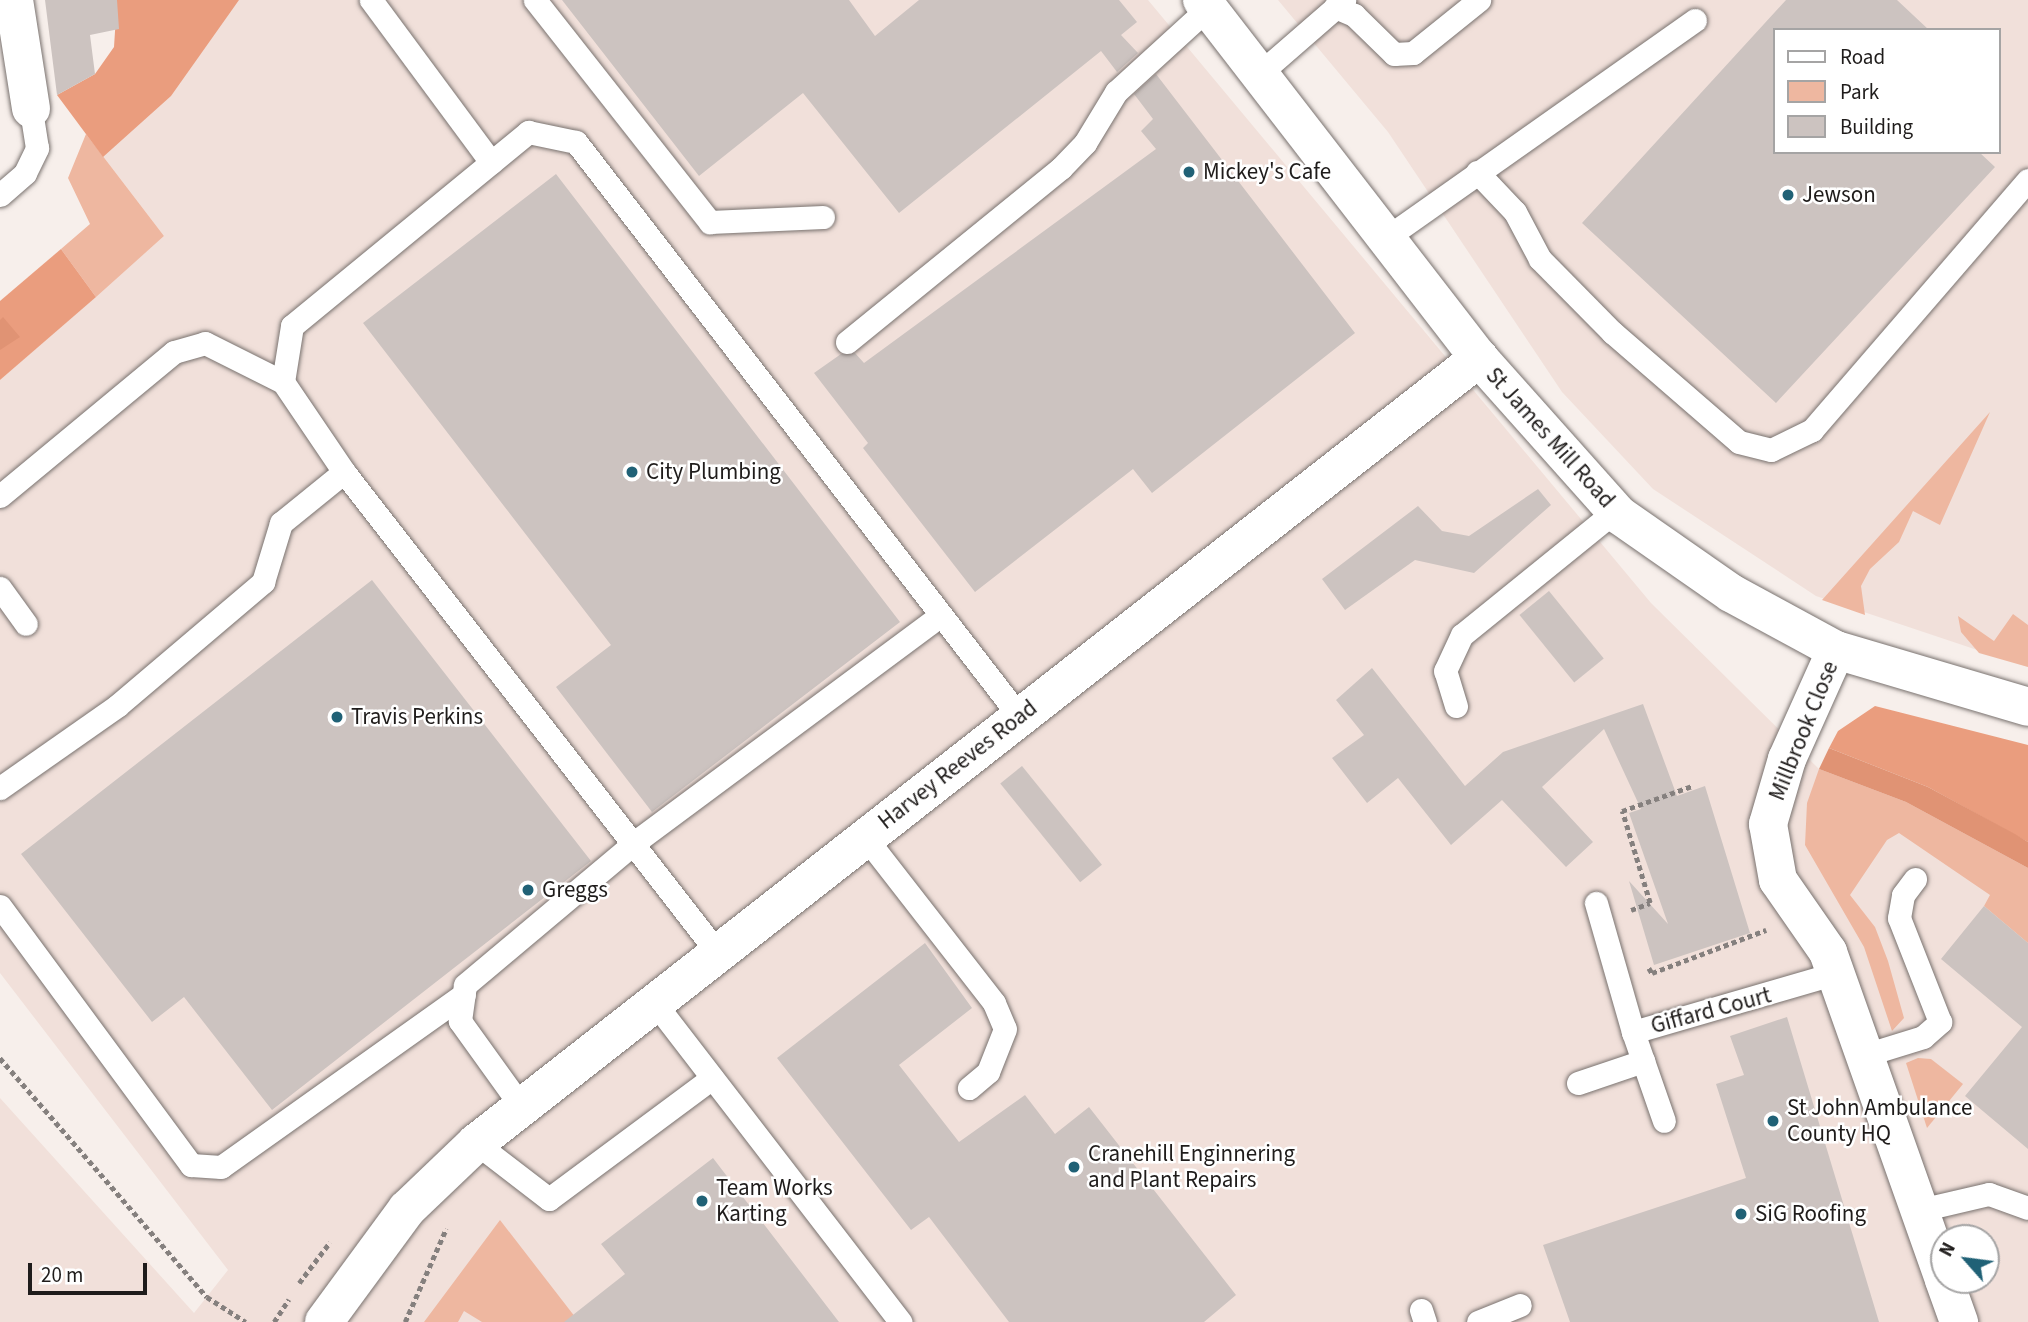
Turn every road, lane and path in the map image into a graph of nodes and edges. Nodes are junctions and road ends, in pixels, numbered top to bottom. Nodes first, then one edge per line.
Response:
1 (14, 0) edge
2 (371, 0) edge
3 (535, 0) edge
4 (1479, 0) edge
5 (1338, 2) edge
6 (1205, 4) edge
7 (1695, 20) dead end
8 (1259, 74) junction
9 (31, 109) joint
10 (491, 162) junction
11 (1477, 172) junction
12 (2028, 180) edge
13 (0, 195) edge
14 (822, 216) dead end
15 (1386, 238) junction
16 (847, 342) dead end
17 (1479, 358) junction
18 (283, 382) junction
19 (344, 472) junction
20 (0, 496) edge
21 (1615, 511) junction
22 (0, 588) edge
23 (941, 615) junction
24 (26, 624) dead end
25 (1836, 650) junction
26 (1456, 706) dead end
27 (2028, 707) edge
28 (1020, 717) junction
29 (1692, 786) dead end
30 (0, 788) edge
31 (865, 837) junction
32 (634, 843) junction
33 (1915, 879) dead end
34 (1596, 903) dead end
35 (0, 906) edge
36 (1635, 923) dead end
37 (1776, 924) dead end
38 (717, 952) junction
39 (1645, 962) dead end
40 (1836, 973) junction
41 (464, 994) junction
42 (654, 1002) junction
43 (1633, 1032) junction
44 (1865, 1055) junction
45 (0, 1058) edge
46 (1643, 1061) junction
47 (712, 1078) junction
48 (1578, 1083) dead end
49 (969, 1088) dead end
50 (521, 1106) junction
51 (1664, 1121) dead end
52 (476, 1143) junction
53 (440, 1175) junction
54 (2028, 1208) edge
55 (1920, 1210) junction
56 (1930, 1239) edge
57 (1949, 1294) edge
58 (1520, 1305) dead end
59 (246, 1322) edge
60 (324, 1322) edge
61 (405, 1322) edge
62 (900, 1322) edge
63 (1478, 1322) edge
64 (1959, 1322) edge

1 - 9 street
2 - 10 lane
3 - 14 lane
4 - 5 lane
5 - 8 lane
6 - 8 street, St James Mill Road
6 - 16 lane
7 - 11 lane
8 - 15 street, St James Mill Road
9 - 13 lane
10 - 18 lane
10 - 23 lane
11 - 12 lane
11 - 15 lane
15 - 17 street, St James Mill Road
17 - 21 street, St James Mill Road
17 - 28 street, Harvey Reeves Road
18 - 19 lane
18 - 20 lane
19 - 30 lane
19 - 32 lane
21 - 25 street, St James Mill Road
21 - 26 lane
22 - 24 lane
23 - 28 lane
23 - 32 lane
25 - 27 street, St James Mill Road
25 - 40 street, Millbrook Close
28 - 31 street, Harvey Reeves Road
29 - 36 path
31 - 38 street, Harvey Reeves Road
31 - 49 lane
32 - 38 lane
32 - 41 lane
33 - 44 lane
34 - 43 lane, Giffard Court
35 - 41 lane
37 - 39 path
38 - 42 street, Harvey Reeves Road
40 - 43 lane, Giffard Court
40 - 44 street, Millbrook Close
41 - 50 lane
42 - 47 lane
42 - 50 street, Harvey Reeves Road
43 - 46 lane
44 - 55 street, Millbrook Close
45 - 59 path
46 - 48 lane
46 - 51 lane
47 - 52 lane
47 - 62 lane
50 - 52 street, Harvey Reeves Road
52 - 53 street, Harvey Reeves Road
53 - 60 street, Harvey Reeves Road
53 - 61 path
54 - 55 lane
55 - 56 street, Millbrook Close
57 - 64 street, Millbrook Close
58 - 63 lane

